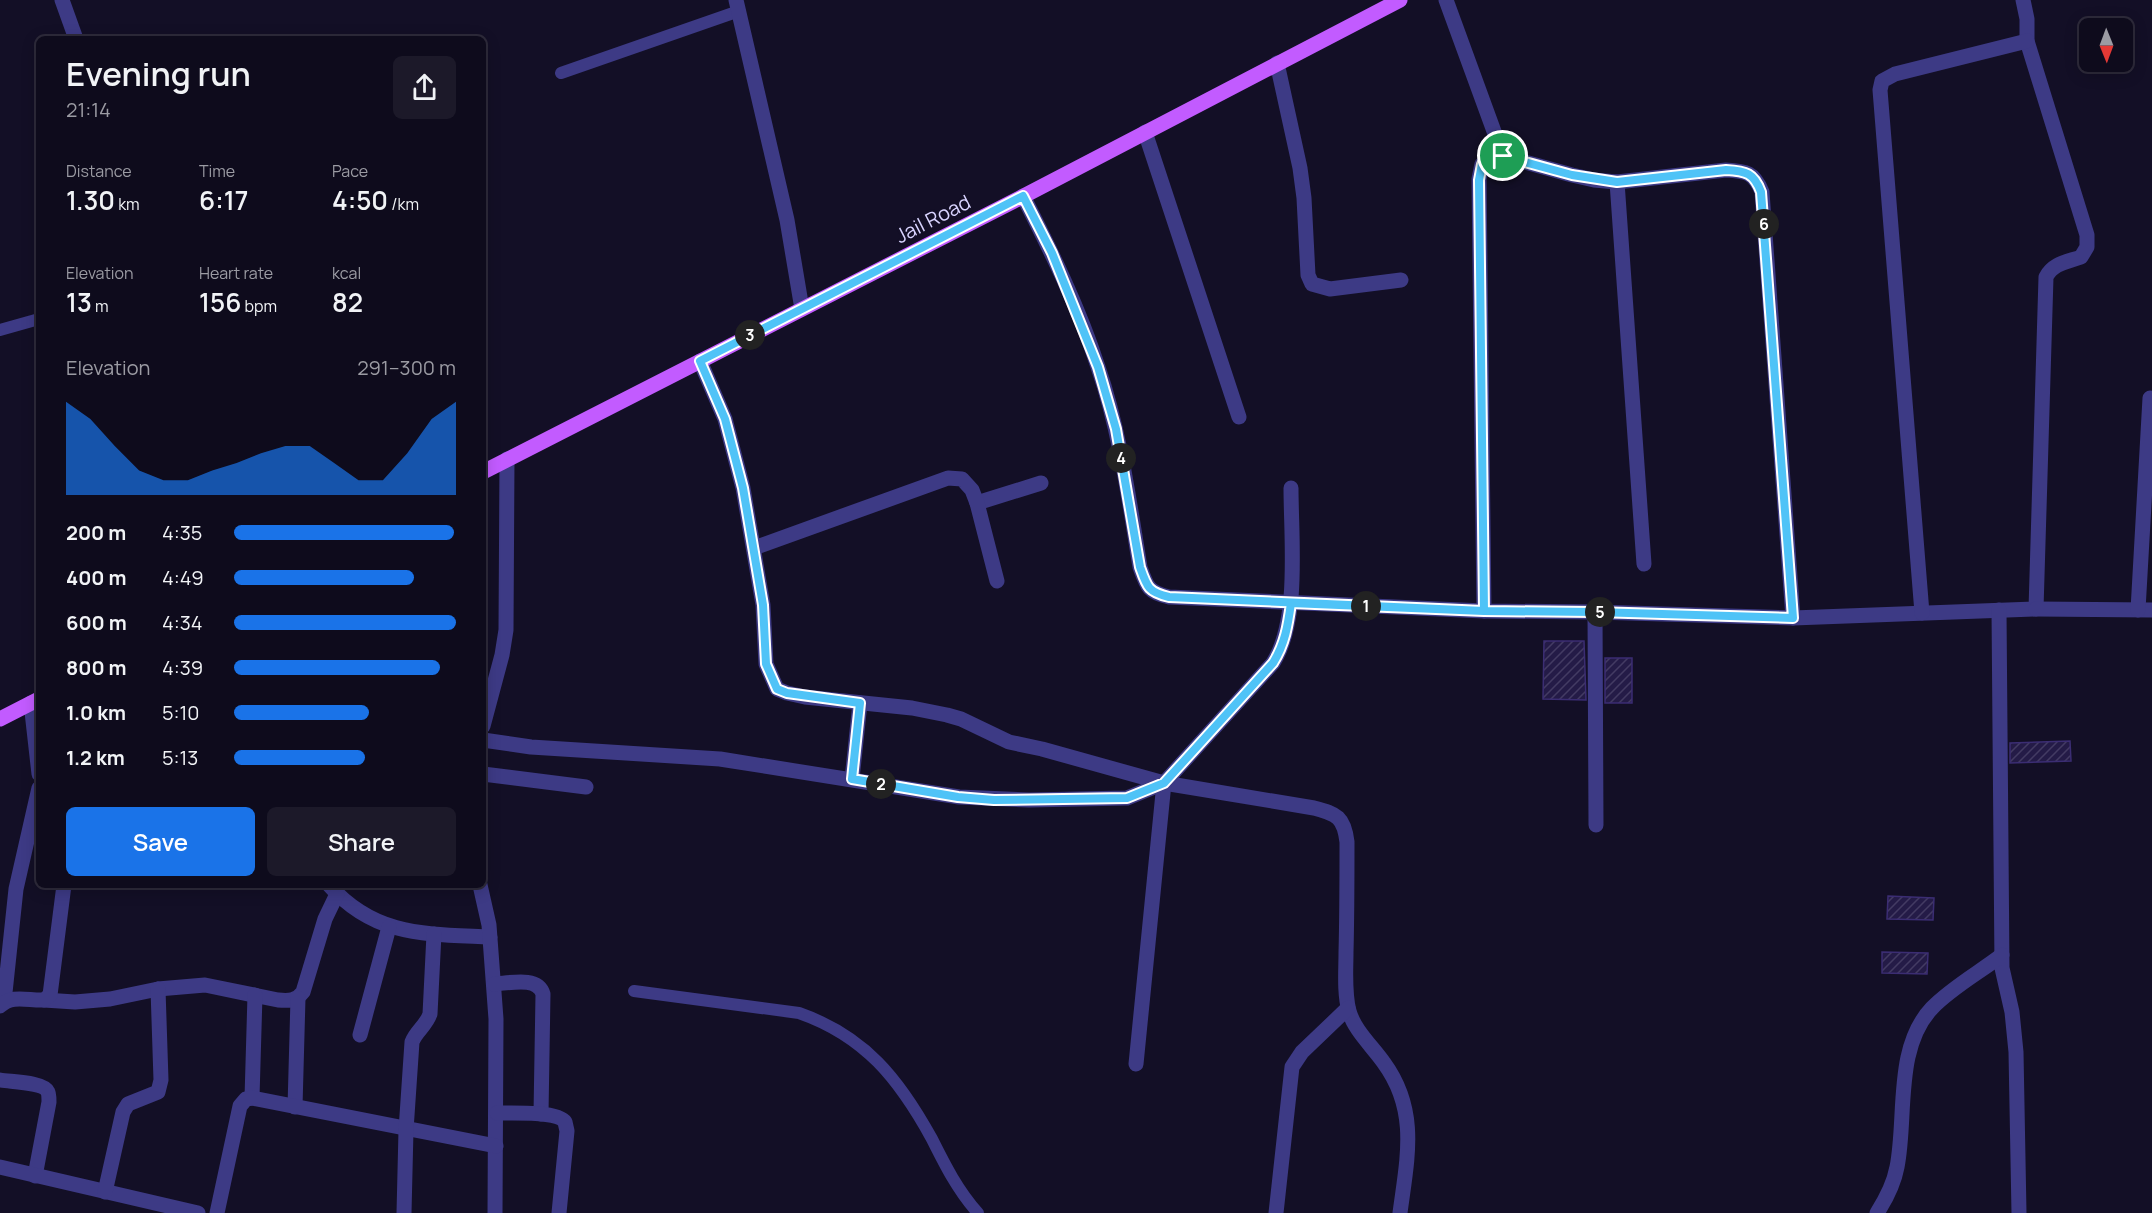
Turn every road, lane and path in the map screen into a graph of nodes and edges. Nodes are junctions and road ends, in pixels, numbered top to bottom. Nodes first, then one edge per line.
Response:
1 (62, 0) edge
2 (1400, 0) edge
3 (1446, 0) edge
4 (2025, 1) edge
5 (737, 5) edge
6 (75, 36) edge
7 (2027, 41) junction
8 (1277, 63) junction
9 (561, 73) dead end
10 (1145, 132) junction
11 (1503, 156) junction
12 (1617, 182) junction
13 (1023, 196) junction
14 (1401, 280) dead end
15 (802, 309) junction
16 (36, 320) edge
17 (0, 330) edge
18 (700, 361) junction
19 (2150, 398) dead end
20 (1239, 417) dead end
21 (507, 459) junction
22 (486, 470) edge
23 (1041, 483) dead end
24 (1291, 488) dead end
25 (976, 503) junction
26 (754, 548) junction
27 (1644, 564) dead end
28 (997, 581) dead end
29 (1291, 603) junction
30 (2036, 609) junction
31 (1999, 610) junction
32 (2145, 610) edge
33 (1484, 611) junction
34 (1595, 612) junction
35 (1922, 613) junction
36 (1793, 618) junction
37 (35, 701) edge
38 (860, 703) junction
39 (486, 715) edge
40 (0, 719) edge
41 (36, 719) edge
42 (486, 740) edge
43 (486, 774) edge
44 (852, 779) junction
45 (1164, 783) junction
46 (586, 787) dead end
47 (36, 801) edge
48 (1596, 825) dead end
49 (64, 888) edge
50 (481, 888) edge
51 (333, 889) edge
52 (389, 927) junction
53 (434, 934) junction
54 (490, 937) junction
55 (2002, 955) junction
56 (494, 984) junction
57 (158, 989) junction
58 (634, 991) dead end
59 (255, 995) junction
60 (298, 998) junction
61 (44, 1000) junction
62 (2, 1004) edge
63 (1348, 1008) junction
64 (360, 1035) dead end
65 (1136, 1064) dead end
66 (0, 1080) edge
67 (252, 1098) junction
68 (294, 1107) junction
69 (497, 1113) junction
70 (541, 1114) junction
71 (406, 1130) junction
72 (496, 1146) junction
73 (0, 1167) edge
74 (35, 1176) junction
75 (105, 1192) junction
76 (139, 1206) edge
77 (198, 1213) edge
78 (217, 1213) edge
79 (404, 1213) edge
80 (495, 1213) edge
81 (559, 1213) edge
82 (978, 1213) edge
83 (1276, 1213) edge
84 (1400, 1213) edge
85 (1877, 1213) edge
86 (2019, 1213) edge

1 - 6 street
2 - 8 main road, Jail Road
3 - 11 street
4 - 7 street
5 - 9 lane
5 - 15 street
7 - 30 street
7 - 35 street
8 - 10 main road, Jail Road
8 - 14 street
10 - 13 main road, Jail Road
10 - 20 street
11 - 12 street
11 - 33 street
12 - 27 street
12 - 36 street
13 - 15 main road, Jail Road
13 - 29 street
15 - 18 main road, Jail Road
16 - 17 lane
18 - 21 main road, Jail Road
18 - 26 street
19 - 32 street
21 - 22 main road, Jail Road
21 - 39 street
23 - 25 street
24 - 29 street
25 - 26 street
25 - 28 street
26 - 38 street
29 - 33 street
29 - 45 street
30 - 31 street
30 - 32 street
31 - 35 street
31 - 55 street
33 - 34 street
34 - 36 street
34 - 48 street
35 - 36 street
37 - 40 main road
37 - 41 street
38 - 44 street
38 - 45 street
42 - 44 street
43 - 46 street
44 - 45 street
45 - 63 street
45 - 65 street
47 - 62 street
49 - 61 street
50 - 54 street
51 - 52 street
51 - 60 street
52 - 53 street
52 - 64 street
53 - 54 street
53 - 71 street
54 - 56 street
55 - 85 street
55 - 86 street
56 - 69 street
56 - 70 street
57 - 59 street
57 - 61 street
57 - 75 street
58 - 82 lane
59 - 60 street
59 - 67 street
60 - 68 street
61 - 62 street
63 - 83 street
63 - 84 street
66 - 74 street
67 - 68 street
67 - 78 street
68 - 71 street
69 - 70 street
69 - 72 street
70 - 81 street
71 - 72 street
71 - 79 street
72 - 80 street
73 - 74 street
74 - 75 street
75 - 76 street
76 - 77 street

